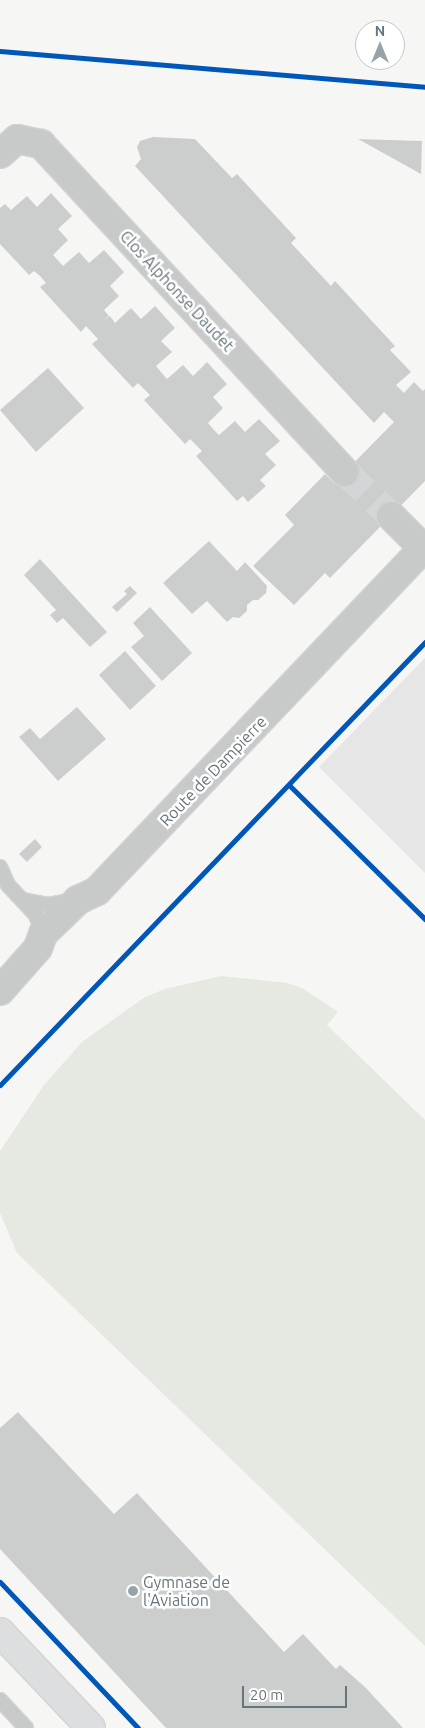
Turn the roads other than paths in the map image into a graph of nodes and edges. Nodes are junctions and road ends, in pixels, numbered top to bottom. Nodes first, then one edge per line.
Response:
1 (0, 154) edge
2 (344, 472) tunnel mouth
3 (391, 516) tunnel mouth
4 (424, 548) edge
5 (0, 867) edge
6 (23, 900) junction
7 (78, 900) junction
8 (43, 934) junction
9 (0, 991) edge
10 (0, 1632) edge
11 (0, 1700) edge
12 (26, 1728) edge
13 (91, 1728) edge

1 - 2 street, Clos Alphonse Daudet
3 - 4 street
4 - 7 street, Route de Dampierre
5 - 6 lane
6 - 7 lane
6 - 8 lane
7 - 8 street, Route de Dampierre
8 - 9 street, Route de Dampierre
10 - 13 main road
11 - 12 lane

